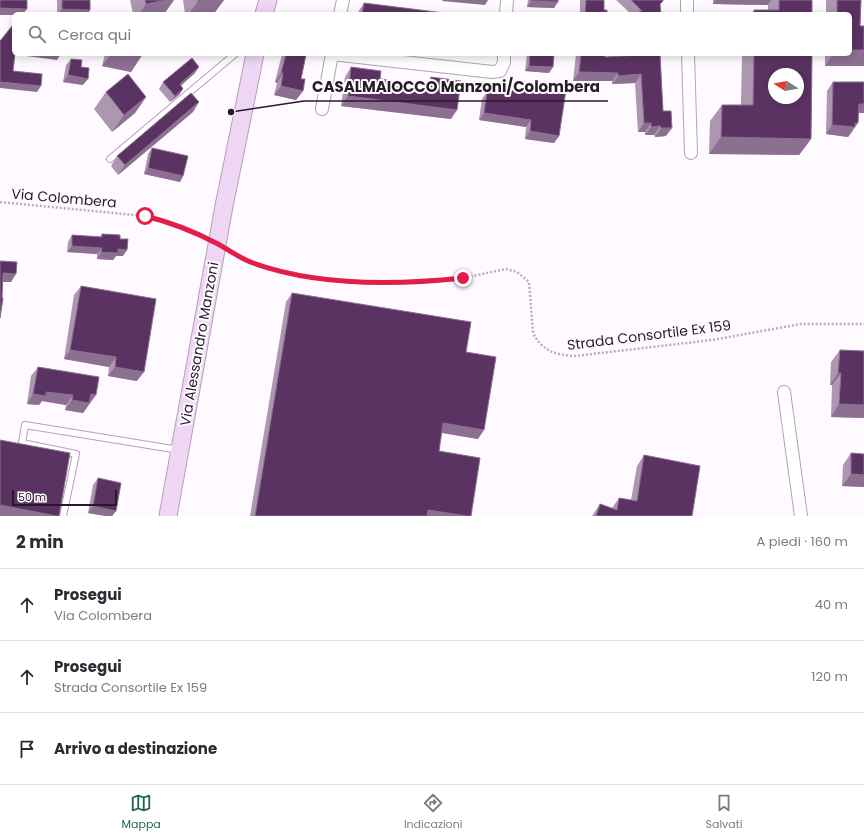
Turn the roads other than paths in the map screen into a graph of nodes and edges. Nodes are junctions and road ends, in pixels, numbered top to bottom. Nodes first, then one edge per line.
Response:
1 (268, 0) edge
2 (343, 0) edge
3 (507, 0) edge
4 (687, 0) edge
5 (265, 12) edge
6 (340, 12) edge
7 (506, 12) edge
8 (687, 12) edge
9 (233, 56) edge
10 (256, 56) edge
11 (332, 56) edge
12 (350, 56) edge
13 (504, 56) edge
14 (688, 56) edge
15 (322, 109) dead end
16 (691, 153) dead end
17 (110, 159) dead end
18 (784, 392) dead end
19 (179, 450) junction
20 (63, 516) edge
21 (168, 516) edge
22 (801, 516) edge

1 - 5 street
2 - 6 street
3 - 7 street
4 - 8 street
9 - 17 lane
10 - 19 street, Via Alessandro Manzoni
11 - 15 street
12 - 13 street
14 - 16 street
18 - 22 street
19 - 20 lane
19 - 21 street, Via Alessandro Manzoni

